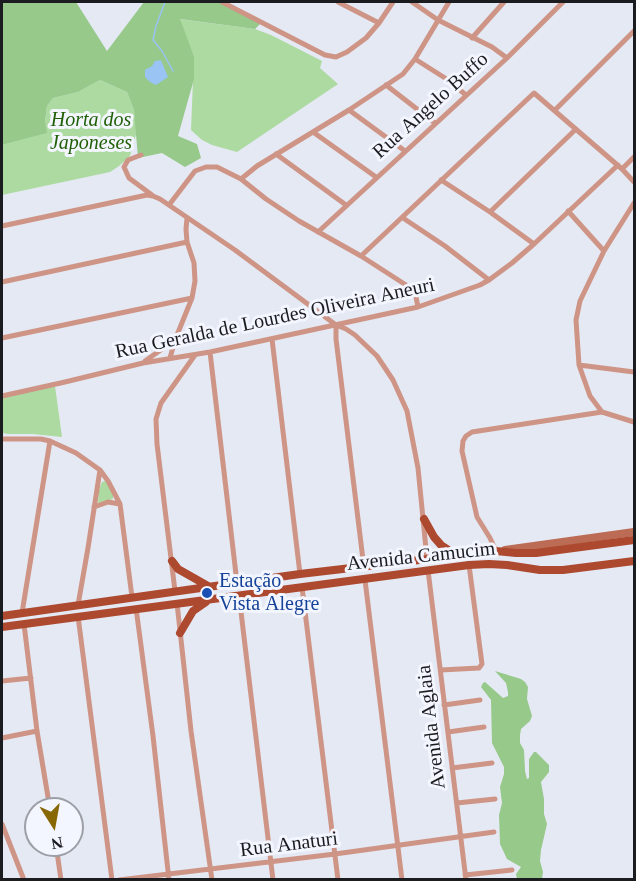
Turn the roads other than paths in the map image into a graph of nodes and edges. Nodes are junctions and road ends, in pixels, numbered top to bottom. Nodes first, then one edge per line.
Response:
1 (222, 2) edge
2 (338, 2) edge
3 (393, 2) edge
4 (412, 2) edge
5 (449, 2) edge
6 (504, 2) edge
7 (562, 2) edge
8 (438, 21) junction
9 (379, 23) junction
10 (634, 31) edge
11 (472, 38) junction
12 (507, 57) junction
13 (415, 59) junction
14 (386, 86) junction
15 (466, 95) junction
16 (349, 110) junction
17 (555, 110) junction
18 (435, 123) junction
19 (576, 129) junction
20 (313, 132) junction
21 (405, 151) junction
22 (276, 154) junction
23 (141, 155) dead end
24 (634, 157) edge
25 (620, 167) junction
26 (376, 177) junction
27 (241, 179) junction
28 (441, 180) junction
29 (634, 182) edge
30 (153, 196) junction
31 (634, 204) edge
32 (170, 205) junction
33 (346, 205) junction
34 (568, 211) junction
35 (490, 212) junction
36 (187, 218) junction
37 (403, 218) junction
38 (2, 226) edge
39 (318, 232) junction
40 (188, 242) junction
41 (534, 244) junction
42 (604, 251) junction
43 (361, 256) junction
44 (489, 280) junction
45 (2, 282) edge
46 (192, 298) junction
47 (418, 307) junction
48 (336, 325) junction
49 (2, 338) edge
50 (272, 339) junction
51 (175, 340) junction
52 (210, 352) junction
53 (195, 355) junction
54 (170, 358) junction
55 (143, 363) junction
56 (579, 365) junction
57 (634, 372) edge
58 (2, 396) edge
59 (602, 412) junction
60 (634, 422) edge
61 (2, 438) edge
62 (50, 441) junction
63 (100, 470) junction
64 (120, 504) junction
65 (94, 507) junction
66 (424, 519) junction
67 (634, 532) edge
68 (634, 540) edge
69 (496, 551) junction
70 (471, 555) junction
71 (427, 559) junction
72 (172, 561) junction
73 (634, 561) edge
74 (469, 565) junction
75 (364, 568) junction
76 (428, 570) junction
77 (300, 574) junction
78 (366, 580) junction
79 (237, 583) junction
80 (302, 586) junction
81 (209, 587) junction
82 (175, 591) junction
83 (238, 595) junction
84 (132, 597) junction
85 (211, 599) junction
86 (177, 603) junction
87 (78, 605) junction
88 (136, 608) junction
89 (22, 613) junction
90 (2, 616) edge
91 (78, 616) junction
92 (24, 624) junction
93 (2, 627) edge
94 (180, 633) junction
95 (441, 670) junction
96 (31, 678) junction
97 (2, 681) edge
98 (480, 700) dead end
99 (444, 705) junction
100 (484, 727) dead end
101 (37, 731) junction
102 (448, 732) junction
103 (2, 738) edge
104 (492, 763) dead end
105 (453, 768) junction
106 (48, 797) edge
107 (495, 799) dead end
108 (457, 803) junction
109 (2, 824) edge
110 (494, 832) dead end
111 (461, 837) junction
112 (398, 846) junction
113 (335, 854) junction
114 (58, 857) edge
115 (270, 861) junction
116 (211, 869) junction
117 (512, 870) dead end
118 (168, 876) edge
119 (465, 877) edge
120 (24, 879) edge
121 (61, 879) edge
122 (112, 879) edge
123 (119, 879) edge
124 (213, 879) edge
125 (273, 879) edge
126 (338, 879) edge
127 (402, 879) edge

1 - 9 street
2 - 9 street
3 - 9 street
4 - 8 street
5 - 8 street
6 - 11 street
7 - 12 street, Rua Angelo Buffo
8 - 11 street
8 - 13 street
10 - 17 street
11 - 12 street
12 - 15 street, Rua Angelo Buffo
13 - 14 street
13 - 15 street
14 - 16 street
14 - 18 street
15 - 18 street, Rua Angelo Buffo
16 - 20 street
16 - 21 street
17 - 19 street
17 - 28 street
18 - 21 street, Rua Angelo Buffo
19 - 25 street
19 - 35 street
20 - 22 street
20 - 26 street
21 - 26 street, Rua Angelo Buffo
22 - 27 street
22 - 33 street
23 - 30 street
24 - 25 street, Rua Geralda de Lourdes Oliveira Aneuri
25 - 29 street
25 - 34 street, Rua Geralda de Lourdes Oliveira Aneuri
26 - 33 street, Rua Angelo Buffo
27 - 32 street
27 - 39 street
28 - 35 street
28 - 37 street
30 - 32 street
30 - 38 street
31 - 42 street
32 - 36 street
33 - 39 street, Rua Angelo Buffo
34 - 41 street, Rua Geralda de Lourdes Oliveira Aneuri
34 - 42 street
35 - 41 street
36 - 40 street
36 - 48 street
37 - 43 street
37 - 44 street
39 - 43 street
40 - 45 street
40 - 46 street
41 - 44 street, Rua Geralda de Lourdes Oliveira Aneuri
42 - 56 street
43 - 47 street
44 - 47 street, Rua Geralda de Lourdes Oliveira Aneuri
46 - 49 street
46 - 51 street
47 - 48 street, Rua Geralda de Lourdes Oliveira Aneuri
48 - 50 street, Rua Geralda de Lourdes Oliveira Aneuri
48 - 66 street
48 - 75 street
50 - 52 street, Rua Geralda de Lourdes Oliveira Aneuri
50 - 77 street
51 - 54 street
51 - 55 street
52 - 53 street, Rua Geralda de Lourdes Oliveira Aneuri
52 - 79 street
53 - 54 street, Rua Geralda de Lourdes Oliveira Aneuri
53 - 72 street
54 - 55 street, Rua Geralda de Lourdes Oliveira Aneuri
55 - 58 street, Rua Geralda de Lourdes Oliveira Aneuri
56 - 57 street
56 - 59 street
59 - 60 street
59 - 69 street
61 - 62 street
62 - 63 street
62 - 89 street
63 - 64 street
63 - 65 street
64 - 65 street
64 - 84 street
65 - 87 street
66 - 70 main road
66 - 71 street
67 - 69 street, Avenida Camucim
68 - 69 main road, Avenida Camucim
69 - 70 main road, Avenida Camucim
70 - 71 main road, Avenida Camucim
71 - 75 main road, Avenida Camucim
71 - 76 main road
72 - 81 main road
72 - 82 street
73 - 74 main road, Avenida Camucim
74 - 76 main road, Avenida Camucim
74 - 95 street
75 - 77 main road, Avenida Camucim
76 - 78 main road, Avenida Camucim
76 - 95 street, Avenida Aglaia
77 - 79 main road, Avenida Camucim
77 - 80 main road
78 - 80 main road, Avenida Camucim
78 - 112 street
79 - 81 main road, Avenida Camucim
80 - 83 main road, Avenida Camucim
80 - 113 street
81 - 82 main road, Avenida Camucim
82 - 84 main road, Avenida Camucim
82 - 86 main road
83 - 85 main road, Avenida Camucim
83 - 115 street
84 - 87 main road, Avenida Camucim
84 - 88 main road
85 - 86 main road, Avenida Camucim
85 - 94 main road
86 - 88 main road, Avenida Camucim
86 - 94 street
87 - 89 main road, Avenida Camucim
88 - 91 main road, Avenida Camucim
88 - 118 street
89 - 90 main road, Avenida Camucim
91 - 92 main road, Avenida Camucim
91 - 122 street
92 - 93 main road, Avenida Camucim
92 - 96 street
94 - 116 street
95 - 99 street, Avenida Aglaia
96 - 97 street
96 - 101 street
98 - 99 street
99 - 102 street, Avenida Aglaia
100 - 102 street
101 - 103 street
101 - 106 street
102 - 105 street, Avenida Aglaia
104 - 105 street
105 - 108 street, Avenida Aglaia
107 - 108 street
108 - 111 street, Avenida Aglaia
109 - 120 street
110 - 111 street, Rua Anaturi
111 - 112 street, Rua Anaturi
111 - 119 street, Avenida Aglaia
112 - 113 street, Rua Anaturi
112 - 127 street
113 - 115 street, Rua Anaturi
113 - 126 street
114 - 121 street
115 - 116 street, Rua Anaturi
115 - 125 street
116 - 118 street, Rua Anaturi
116 - 124 street
117 - 119 street
118 - 123 street, Rua Anaturi

